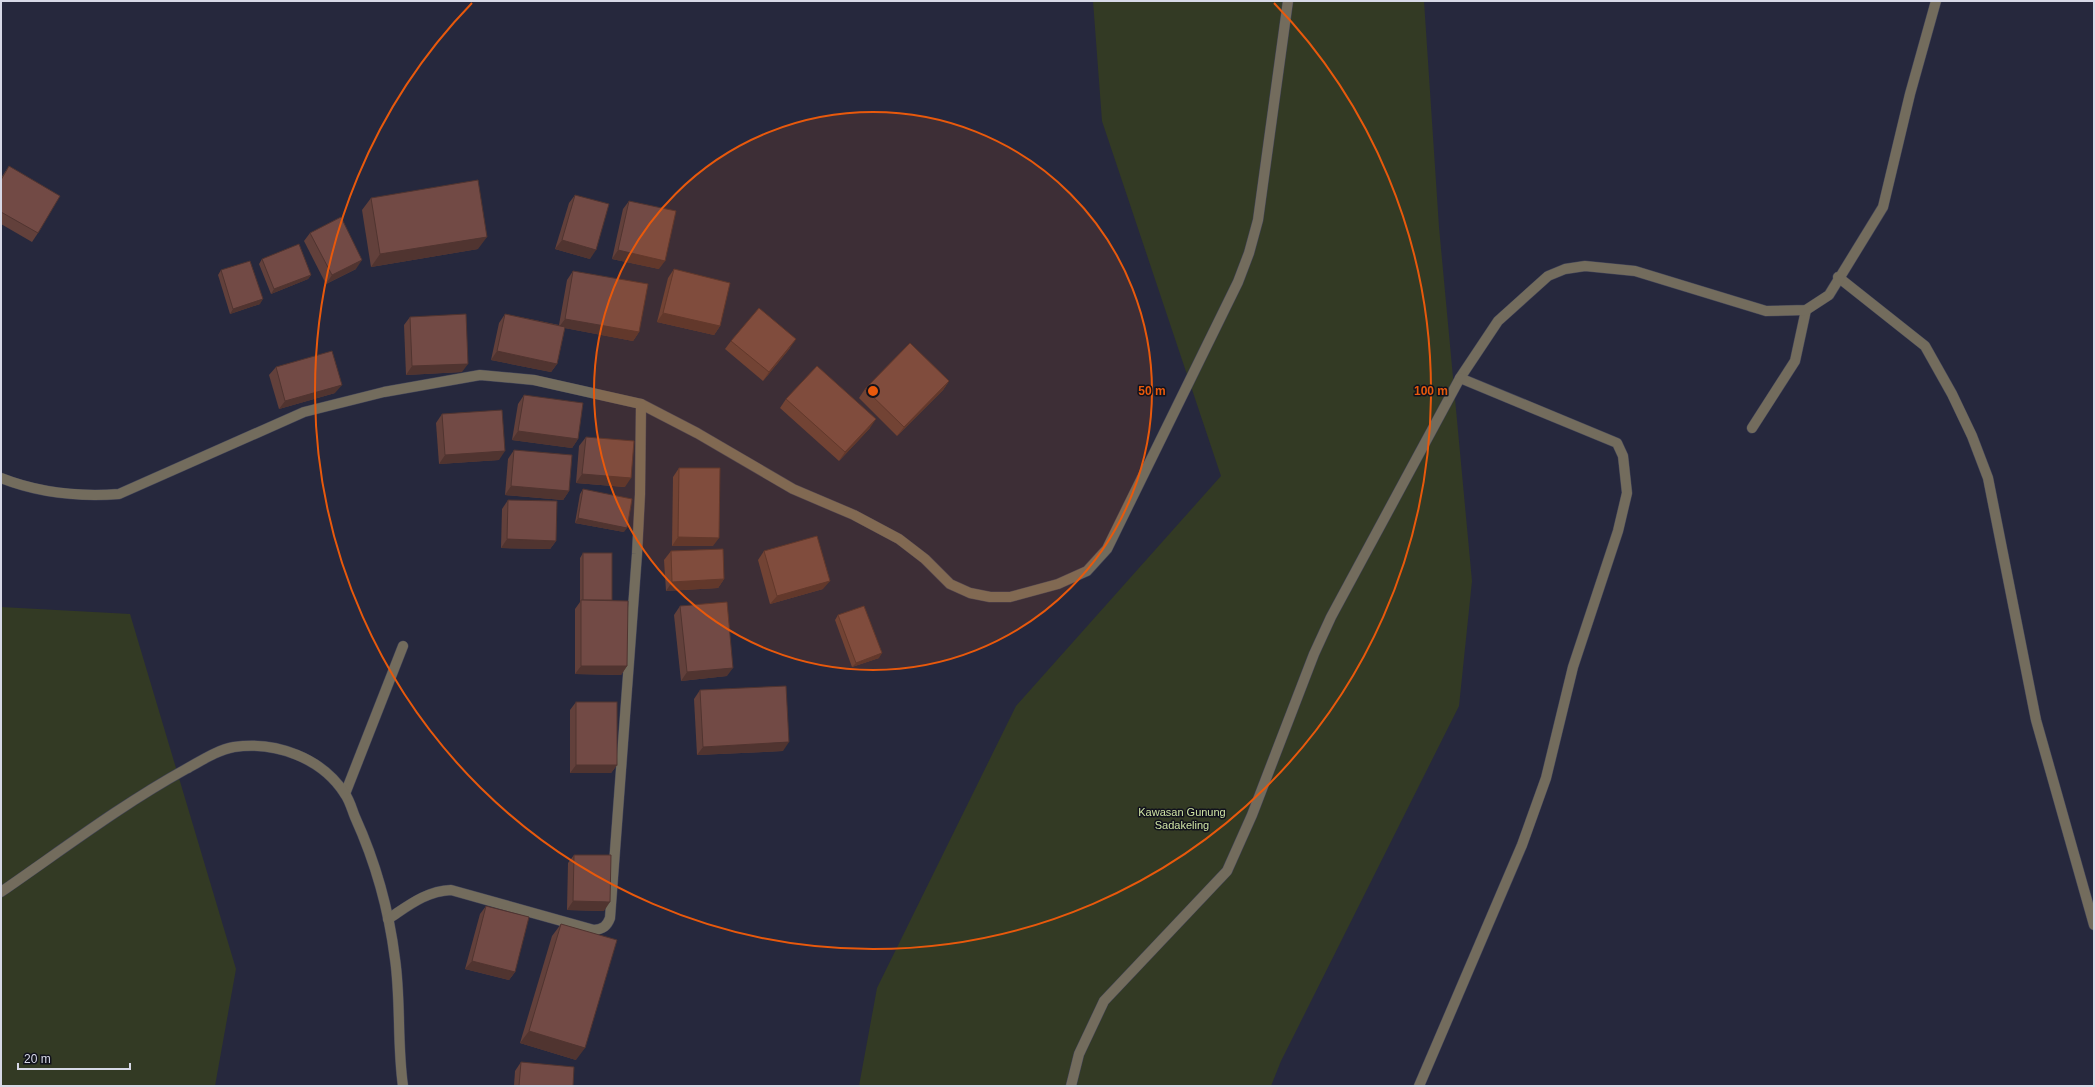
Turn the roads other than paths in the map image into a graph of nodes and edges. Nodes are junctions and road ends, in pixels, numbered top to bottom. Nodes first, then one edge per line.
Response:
1 (1288, 1) edge
2 (1936, 1) edge
3 (1838, 277) junction
4 (1806, 310) junction
5 (1460, 378) junction
6 (641, 404) junction
7 (1752, 428) dead end
8 (1, 478) edge
9 (403, 646) dead end
10 (345, 794) junction
11 (1, 892) edge
12 (388, 919) junction
13 (2094, 925) edge
14 (403, 1086) edge
15 (1071, 1086) edge
16 (1419, 1086) edge

1 - 6 street
2 - 3 street
3 - 4 street
3 - 13 street
4 - 5 street
4 - 7 street
5 - 15 street
5 - 16 street
6 - 8 street
6 - 12 street
9 - 10 street
10 - 11 street
10 - 12 street
12 - 14 street

